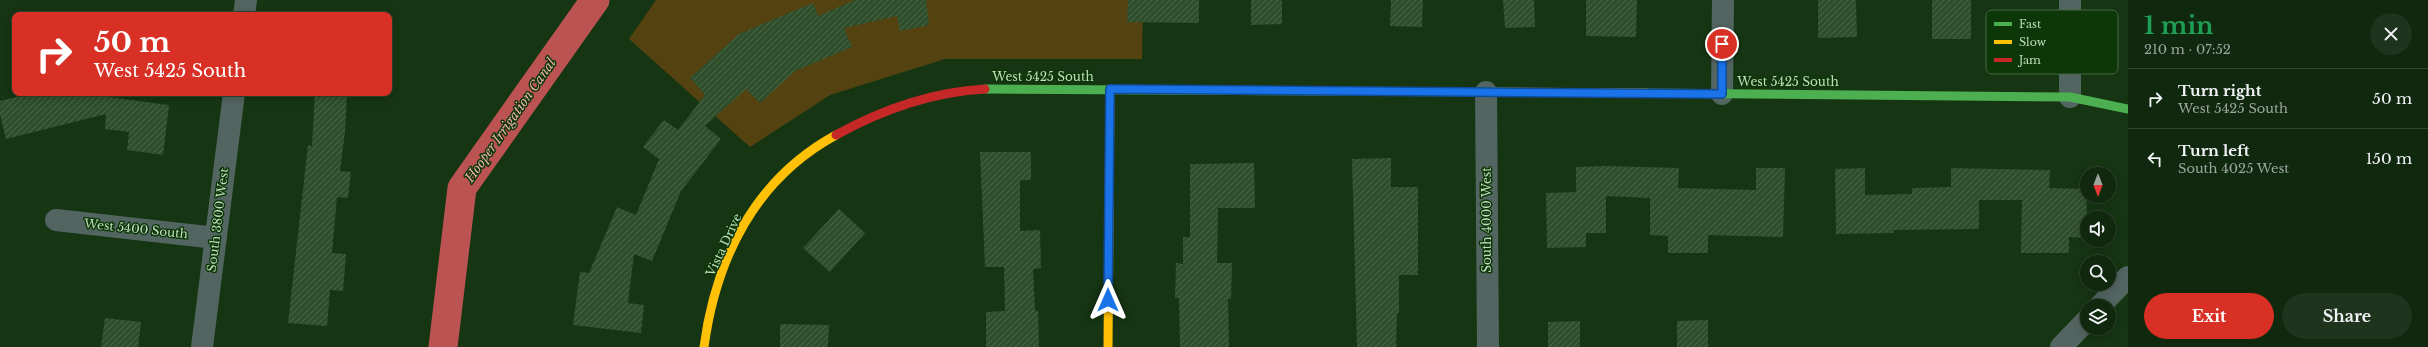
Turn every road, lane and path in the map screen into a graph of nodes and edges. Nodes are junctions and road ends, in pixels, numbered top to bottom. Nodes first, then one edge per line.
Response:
1 (246, 0) edge
2 (1723, 0) edge
3 (244, 12) edge
4 (2070, 74) edge
5 (1110, 89) junction
6 (1486, 92) junction
7 (1722, 94) junction
8 (234, 96) edge
9 (2070, 97) junction
10 (2128, 109) edge
11 (774, 182) joint
12 (56, 220) dead end
13 (216, 238) junction
14 (2128, 277) edge
15 (2107, 299) edge
16 (2080, 327) edge
17 (202, 347) edge
18 (704, 347) edge
19 (1108, 347) edge
20 (1488, 347) edge
21 (2061, 347) edge

1 - 3 street
2 - 7 street
4 - 9 street
5 - 6 street, West 5425 South
5 - 11 street, West 5425 South
5 - 19 street
6 - 7 street, West 5425 South
6 - 20 street, South 4000 West
7 - 9 street, West 5425 South
8 - 13 street, South 3800 West
9 - 10 street, West 5425 South
11 - 18 street, Vista Drive
12 - 13 street, West 5400 South
13 - 17 street, South 3800 West
14 - 15 street
16 - 21 street

